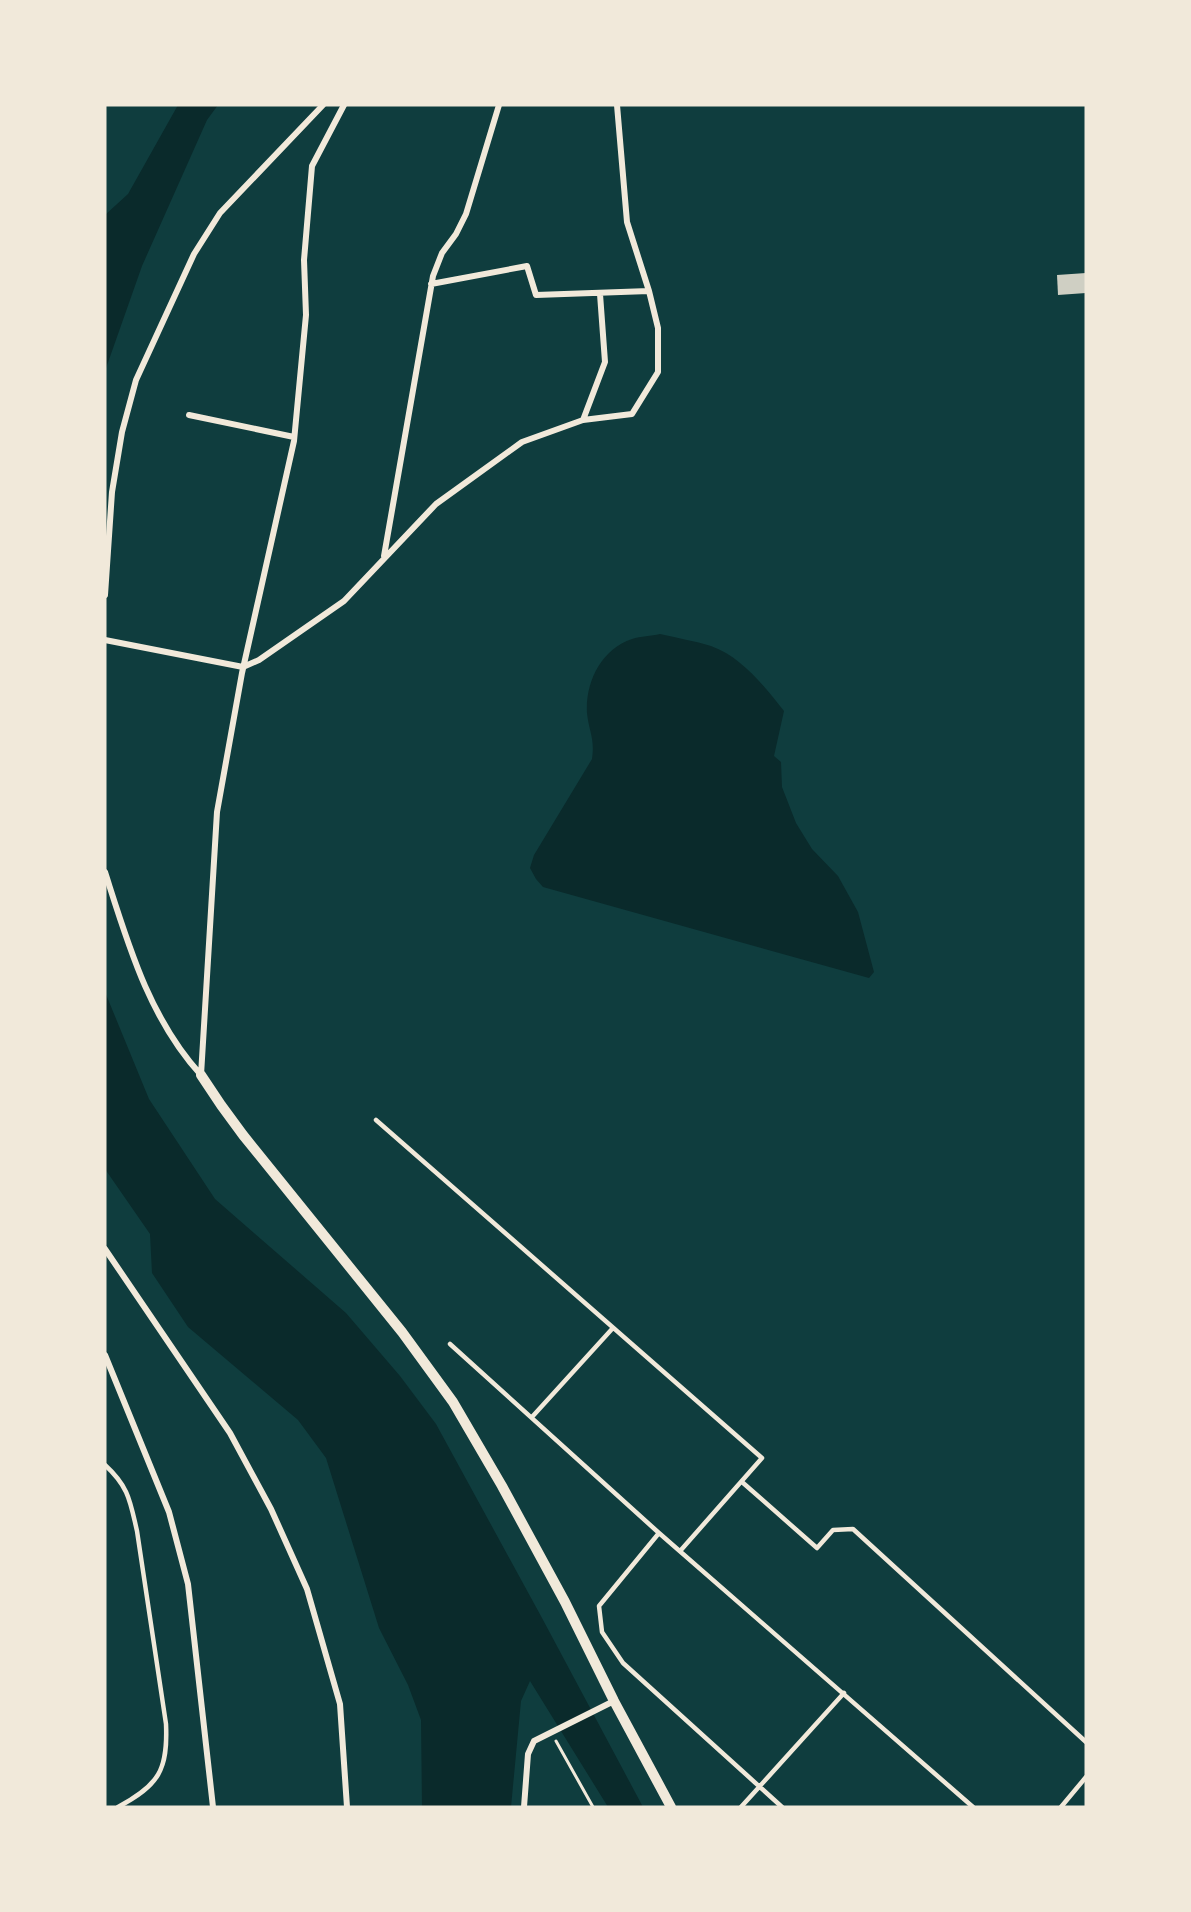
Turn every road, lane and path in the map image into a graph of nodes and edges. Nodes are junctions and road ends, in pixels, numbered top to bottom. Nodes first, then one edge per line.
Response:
1 (323, 105) edge
2 (344, 105) edge
3 (500, 105) edge
4 (617, 105) edge
5 (431, 284) junction
6 (649, 291) junction
7 (600, 294) junction
8 (189, 415) dead end
9 (583, 420) junction
10 (294, 436) junction
11 (384, 557) junction
12 (105, 595) edge
13 (105, 640) edge
14 (243, 667) junction
15 (105, 872) edge
16 (201, 1075) junction
17 (376, 1120) dead end
18 (105, 1248) edge
19 (612, 1329) junction
20 (450, 1344) dead end
21 (105, 1355) edge
22 (532, 1418) junction
23 (105, 1465) edge
24 (741, 1482) junction
25 (660, 1533) junction
26 (681, 1550) junction
27 (844, 1693) junction
28 (614, 1701) junction
29 (551, 1733) junction
30 (1086, 1742) edge
31 (1086, 1777) edge
32 (758, 1787) junction
33 (118, 1807) edge
34 (213, 1807) edge
35 (347, 1807) edge
36 (524, 1807) edge
37 (593, 1807) edge
38 (671, 1807) edge
39 (741, 1807) edge
40 (782, 1807) edge
41 (973, 1807) edge
42 (1060, 1807) edge

1 - 12 street
2 - 10 street
3 - 5 street
4 - 6 street
5 - 7 street
5 - 11 street
6 - 7 street
6 - 9 street
7 - 9 street
8 - 10 street
9 - 11 street
10 - 14 street
11 - 14 street
13 - 14 street
14 - 16 street
15 - 16 street
16 - 28 street
17 - 19 lane
18 - 35 street
19 - 22 lane
19 - 24 lane
20 - 22 lane
21 - 34 street
22 - 25 lane
23 - 33 lane
24 - 26 lane
24 - 30 lane
25 - 26 lane
25 - 32 lane
26 - 27 lane
27 - 32 lane
27 - 41 lane
28 - 29 street
28 - 38 street
29 - 36 street
29 - 37 path
31 - 42 lane
32 - 39 lane
32 - 40 lane

